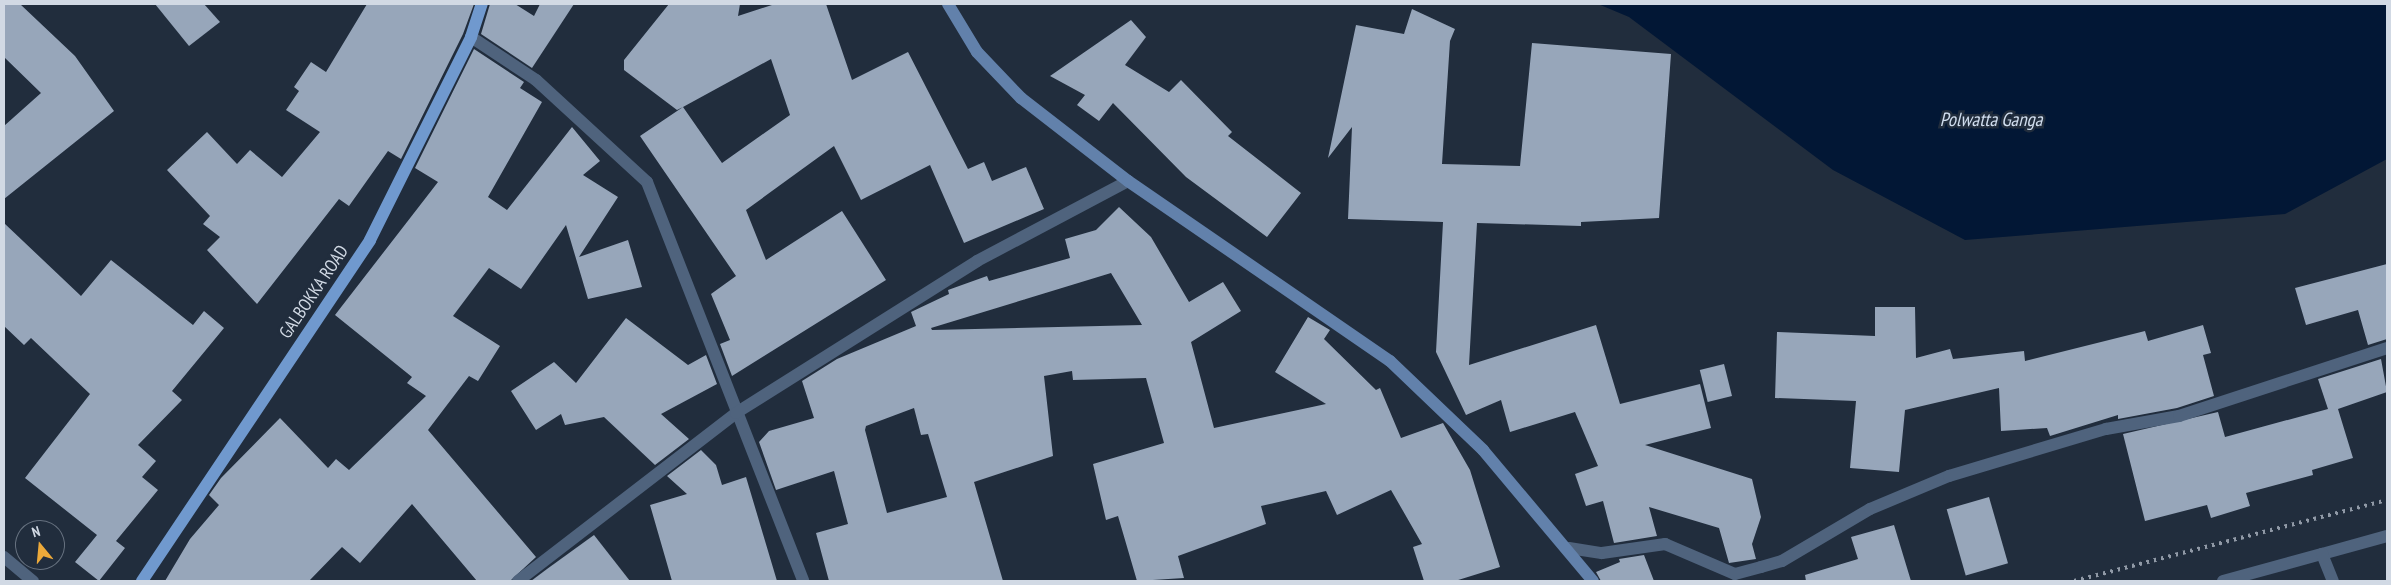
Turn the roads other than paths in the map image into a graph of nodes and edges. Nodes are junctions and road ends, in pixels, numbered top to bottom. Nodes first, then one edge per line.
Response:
1 (482, 4) edge
2 (948, 4) edge
3 (470, 37) junction
4 (1128, 181) junction
5 (2387, 348) edge
6 (736, 413) junction
7 (2387, 536) edge
8 (1569, 548) junction
9 (2322, 554) junction
10 (4, 557) edge
11 (33, 581) edge
12 (142, 581) edge
13 (518, 581) edge
14 (802, 581) edge
15 (1593, 581) edge
16 (2223, 581) edge
17 (2333, 581) edge

1 - 3 main road, GALBOKKA ROAD
2 - 4 main road
3 - 6 street
3 - 12 main road, GALBOKKA ROAD
4 - 6 street
4 - 8 main road
5 - 8 street
6 - 13 street
6 - 14 street
7 - 9 street
8 - 15 main road
9 - 16 street
9 - 17 street
10 - 11 street

